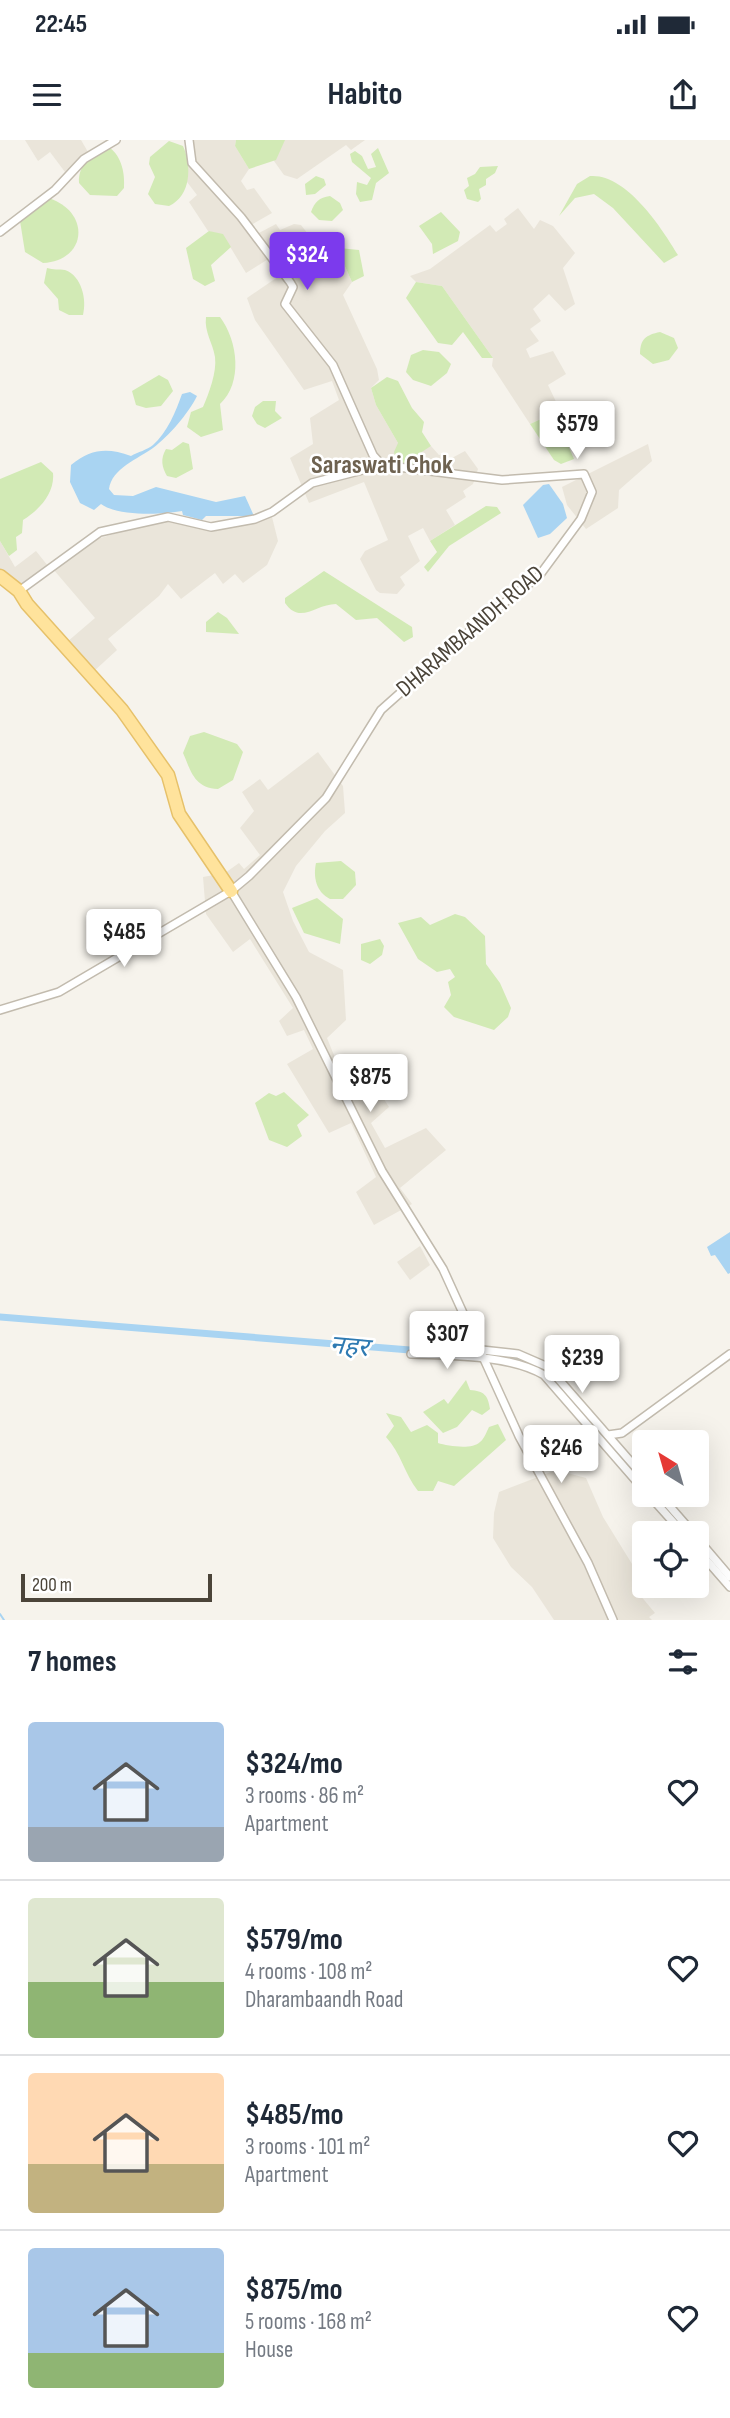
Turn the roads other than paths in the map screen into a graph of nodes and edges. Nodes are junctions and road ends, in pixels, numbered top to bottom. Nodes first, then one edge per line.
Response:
1 (116, 140) edge
2 (189, 140) edge
3 (0, 232) edge
4 (382, 465) junction
5 (0, 576) edge
6 (19, 591) junction
7 (231, 891) junction
8 (0, 1010) edge
9 (411, 1354) dead end
10 (483, 1354) junction
11 (730, 1354) edge
12 (608, 1435) junction
13 (632, 1463) edge
14 (632, 1476) edge
15 (659, 1507) edge
16 (670, 1507) edge
17 (672, 1521) edge
18 (683, 1521) edge
19 (709, 1552) edge
20 (709, 1563) edge
21 (730, 1577) edge
22 (730, 1587) edge
23 (613, 1620) edge

1 - 3 street
2 - 4 street
4 - 6 street, DHARAMBAANDH ROAD
4 - 7 street, DHARAMBAANDH ROAD
5 - 6 main road
6 - 7 main road
7 - 8 street
7 - 10 street
9 - 10 street
10 - 12 street
10 - 14 street
10 - 23 street
11 - 12 street
12 - 13 street
15 - 17 street
16 - 18 street
19 - 21 street
20 - 22 street

